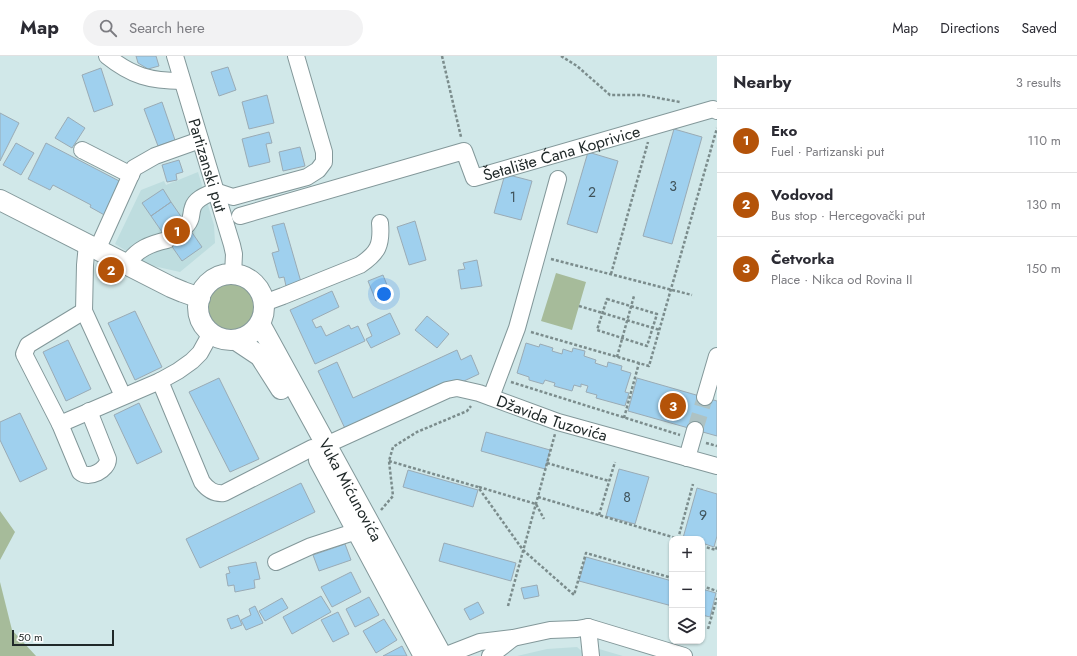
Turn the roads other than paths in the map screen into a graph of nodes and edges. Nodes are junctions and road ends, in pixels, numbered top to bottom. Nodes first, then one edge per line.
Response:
1 (107, 56) edge
2 (175, 56) edge
3 (296, 56) edge
4 (182, 81) junction
5 (717, 111) edge
6 (200, 140) junction
7 (82, 150) dead end
8 (131, 175) junction
9 (558, 179) dead end
10 (215, 191) junction
11 (0, 200) edge
12 (240, 216) dead end
13 (380, 223) dead end
14 (187, 225) tunnel mouth
15 (167, 240) tunnel mouth
16 (92, 247) junction
17 (127, 264) junction
18 (234, 275) junction
19 (200, 298) junction
20 (264, 303) junction
21 (84, 311) junction
22 (260, 324) junction
23 (211, 333) junction
24 (236, 340) junction
25 (717, 356) edge
26 (160, 381) junction
27 (485, 395) junction
28 (123, 396) junction
29 (705, 397) tunnel mouth
30 (89, 411) junction
31 (60, 424) junction
32 (694, 434) tunnel mouth
33 (319, 446) junction
34 (687, 458) junction
35 (717, 466) edge
36 (357, 531) junction
37 (276, 562) dead end
38 (588, 628) junction
39 (513, 638) junction
40 (424, 656) edge
41 (443, 656) edge
42 (490, 656) edge
43 (591, 656) edge
44 (684, 656) edge

1 - 4 street
2 - 4 street, Partizanski put
3 - 10 street
4 - 6 street, Partizanski put
5 - 12 street, Šetalište Ćana Koprivice
6 - 8 street
6 - 10 street, Partizanski put
7 - 8 street
8 - 16 street
9 - 27 street, Džavida Tuzovića
10 - 14 street
10 - 18 street, Partizanski put
11 - 16 main road
13 - 20 street
15 - 17 street
16 - 17 main road
16 - 21 street
17 - 19 main road
18 - 19 main road
18 - 20 main road
19 - 23 main road
20 - 22 main road
21 - 28 street
21 - 31 street
22 - 24 main road
22 - 33 main road, Vuka Mićunovića
23 - 24 main road
23 - 26 street
24 - 33 main road, Vuka Mićunovića
25 - 29 street
26 - 28 street
26 - 33 street
27 - 33 street
27 - 34 street, Džavida Tuzovića
28 - 30 street
30 - 31 street
30 - 31 street
32 - 34 street
33 - 36 main road, Vuka Mićunovića
33 - 41 main road, Vuka Mićunovića
34 - 35 street, Džavida Tuzovića
36 - 37 street
36 - 40 main road, Vuka Mićunovića
38 - 39 street
38 - 43 street
38 - 44 street
39 - 41 street
39 - 42 street

